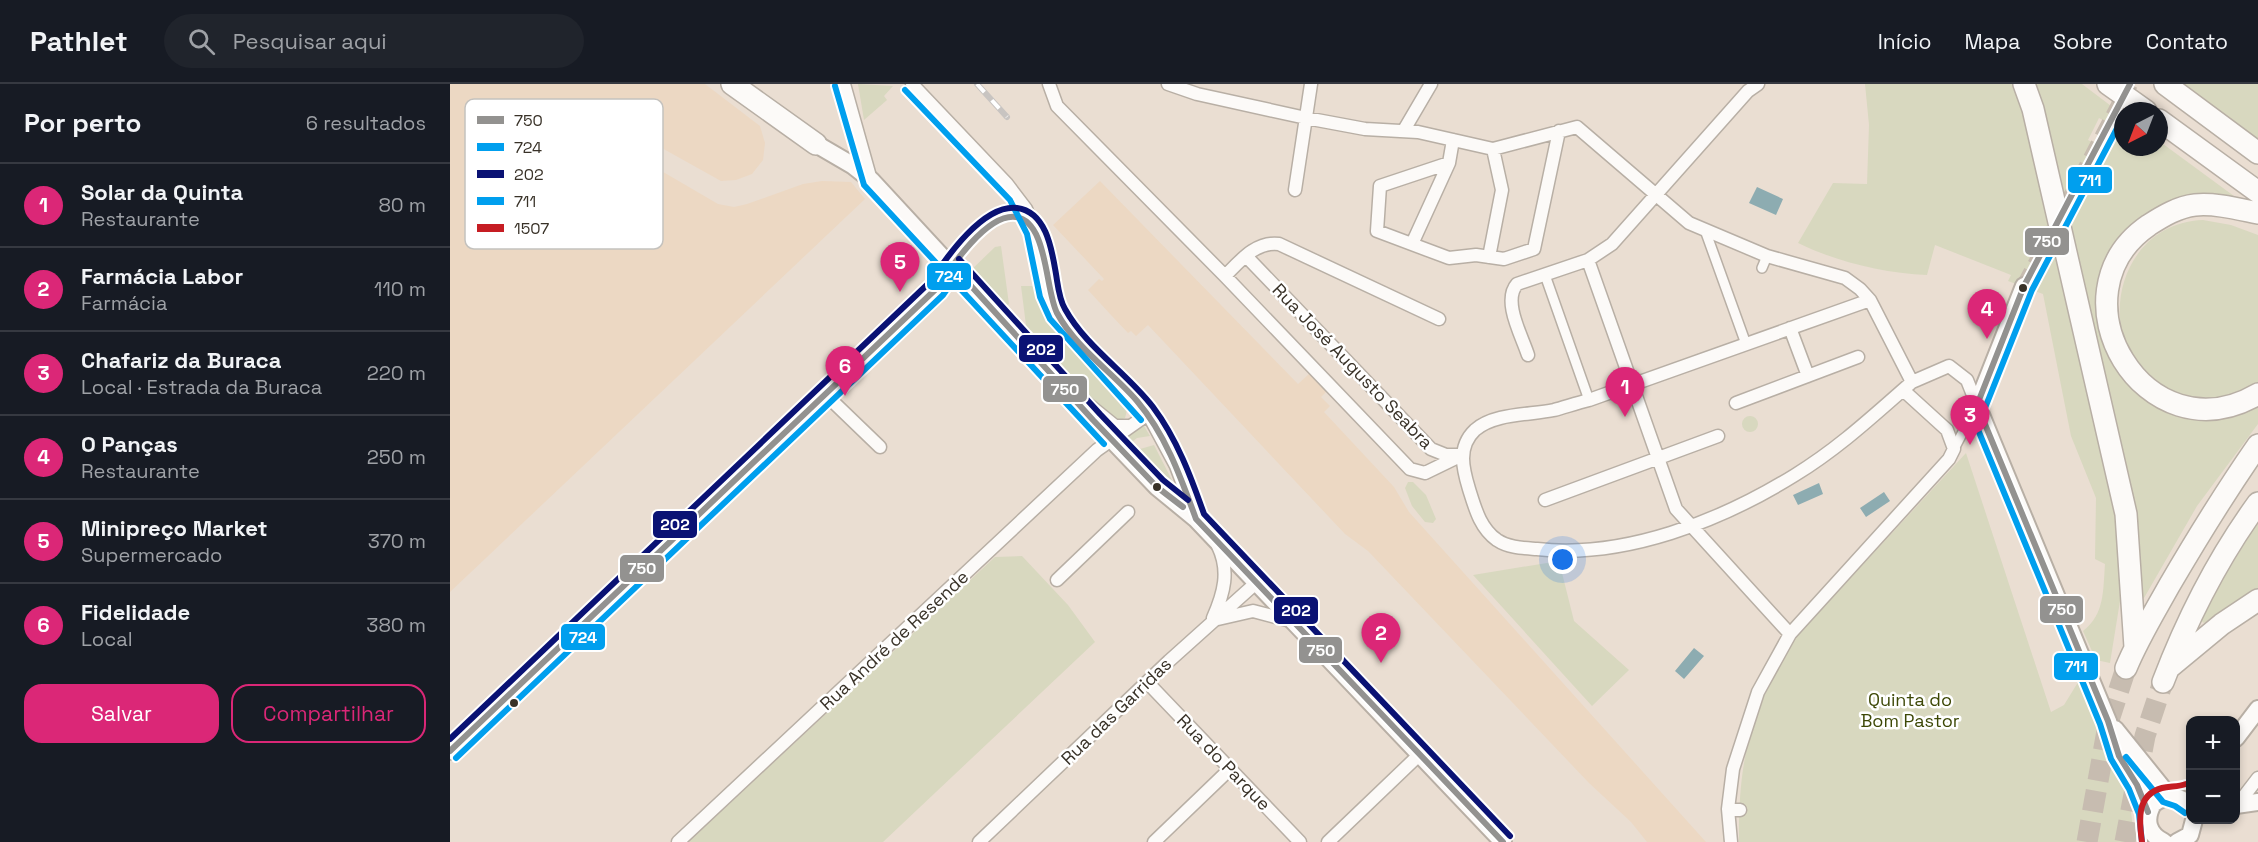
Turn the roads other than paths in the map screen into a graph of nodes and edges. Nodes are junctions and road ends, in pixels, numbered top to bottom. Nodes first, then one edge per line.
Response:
1 (732, 84) edge
2 (844, 84) edge
3 (912, 84) edge
4 (1049, 84) edge
5 (1168, 84) edge
6 (1311, 84) edge
7 (1431, 84) edge
8 (1758, 84) edge
9 (2024, 84) edge
10 (2108, 84) edge
11 (2165, 84) edge
12 (2133, 102) edge
13 (1306, 118) junction
14 (2168, 127) edge
15 (1404, 130) junction
16 (1559, 131) junction
17 (1454, 140) junction
18 (816, 144) joint
19 (1493, 148) junction
20 (2258, 153) edge
21 (1449, 163) junction
22 (871, 180) junction
23 (1295, 190) dead end
24 (2258, 192) edge
25 (1657, 195) junction
26 (2258, 213) edge
27 (1705, 230) junction
28 (1412, 244) junction
29 (1246, 256) junction
30 (1489, 257) junction
31 (1588, 260) junction
32 (952, 265) junction
33 (1545, 275) junction
34 (1225, 276) junction
35 (2024, 286) tunnel mouth
36 (1870, 300) junction
37 (1439, 319) dead end
38 (1790, 328) junction
39 (1746, 344) junction
40 (1528, 355) dead end
41 (1858, 357) dead end
42 (1808, 376) junction
43 (1058, 380) junction
44 (1633, 384) junction
45 (1907, 386) junction
46 (825, 394) junction
47 (2258, 394) edge
48 (1589, 400) junction
49 (1736, 403) dead end
50 (1977, 405) junction
51 (1148, 414) junction
52 (1130, 425) junction
53 (1718, 436) dead end
54 (1111, 438) junction
55 (2258, 445) edge
56 (880, 447) dead end
57 (1954, 448) junction
58 (1462, 455) junction
59 (1659, 459) junction
60 (1545, 500) dead end
61 (2258, 503) edge
62 (1128, 512) dead end
63 (1196, 519) junction
64 (1689, 525) junction
65 (1212, 535) junction
66 (1057, 580) dead end
67 (1256, 583) junction
68 (2258, 600) edge
69 (1211, 621) junction
70 (1292, 621) junction
71 (1790, 634) junction
72 (2135, 647) junction
73 (2127, 668) tunnel mouth
74 (1147, 682) junction
75 (2258, 709) edge
76 (2108, 721) junction
77 (2240, 732) edge
78 (450, 751) edge
79 (1420, 754) junction
80 (1230, 769) junction
81 (2258, 778) edge
82 (2182, 798) edge
83 (2240, 801) edge
84 (2258, 802) edge
85 (2240, 805) edge
86 (2148, 812) junction
87 (2150, 836) edge
88 (678, 842) edge
89 (979, 842) edge
90 (1154, 842) edge
91 (1300, 842) edge
92 (1328, 842) edge
93 (1503, 842) edge
94 (1731, 842) edge
95 (2164, 842) edge

1 - 18 highway
2 - 22 street
3 - 51 street
4 - 34 street, Rua José Augusto Seabra
5 - 13 street
6 - 13 street
7 - 15 street
8 - 25 street
9 - 72 highway
10 - 12 highway
11 - 20 highway
13 - 15 street
13 - 23 street
14 - 24 highway
15 - 17 street
16 - 19 street
16 - 25 street
16 - 30 street
17 - 19 street
17 - 21 street
18 - 22 street
19 - 30 street
21 - 28 street
21 - 28 street
22 - 32 street
25 - 27 street
25 - 31 street
26 - 47 highway
27 - 36 street
27 - 39 street
28 - 30 street
29 - 34 street
29 - 37 street
29 - 58 street, Rua José Augusto Seabra
31 - 33 street
31 - 44 street
32 - 43 street
32 - 46 street
33 - 40 street
33 - 48 street
34 - 58 street, Rua José Augusto Seabra
35 - 50 street
36 - 38 street
36 - 45 street
38 - 39 street
38 - 42 street
39 - 44 street
41 - 42 street
42 - 49 street
43 - 52 street
43 - 54 street
44 - 48 street
44 - 59 street
45 - 50 street
45 - 57 street
45 - 64 street
46 - 56 street
46 - 78 street
48 - 58 street
50 - 57 street
50 - 76 street
51 - 52 street, Rua André de Resende
51 - 63 street
52 - 54 street, Rua André de Resende
53 - 59 street
54 - 63 street
54 - 88 street, Rua André de Resende
55 - 72 highway
57 - 71 street
58 - 64 street
59 - 60 street
59 - 64 street
61 - 68 highway
62 - 66 street
63 - 65 street
64 - 71 street
65 - 67 street
65 - 69 street
67 - 69 street, Rua das Garridas
67 - 70 street
69 - 70 street
69 - 74 street, Rua das Garridas
70 - 79 street
71 - 94 street
72 - 73 highway
74 - 80 street, Rua do Parque
74 - 89 street, Rua das Garridas
75 - 77 street
76 - 82 street
76 - 86 street
79 - 92 street
79 - 93 street
80 - 90 street
80 - 91 street, Rua do Parque
81 - 83 street
82 - 86 street
84 - 85 street
86 - 87 street
87 - 95 street

